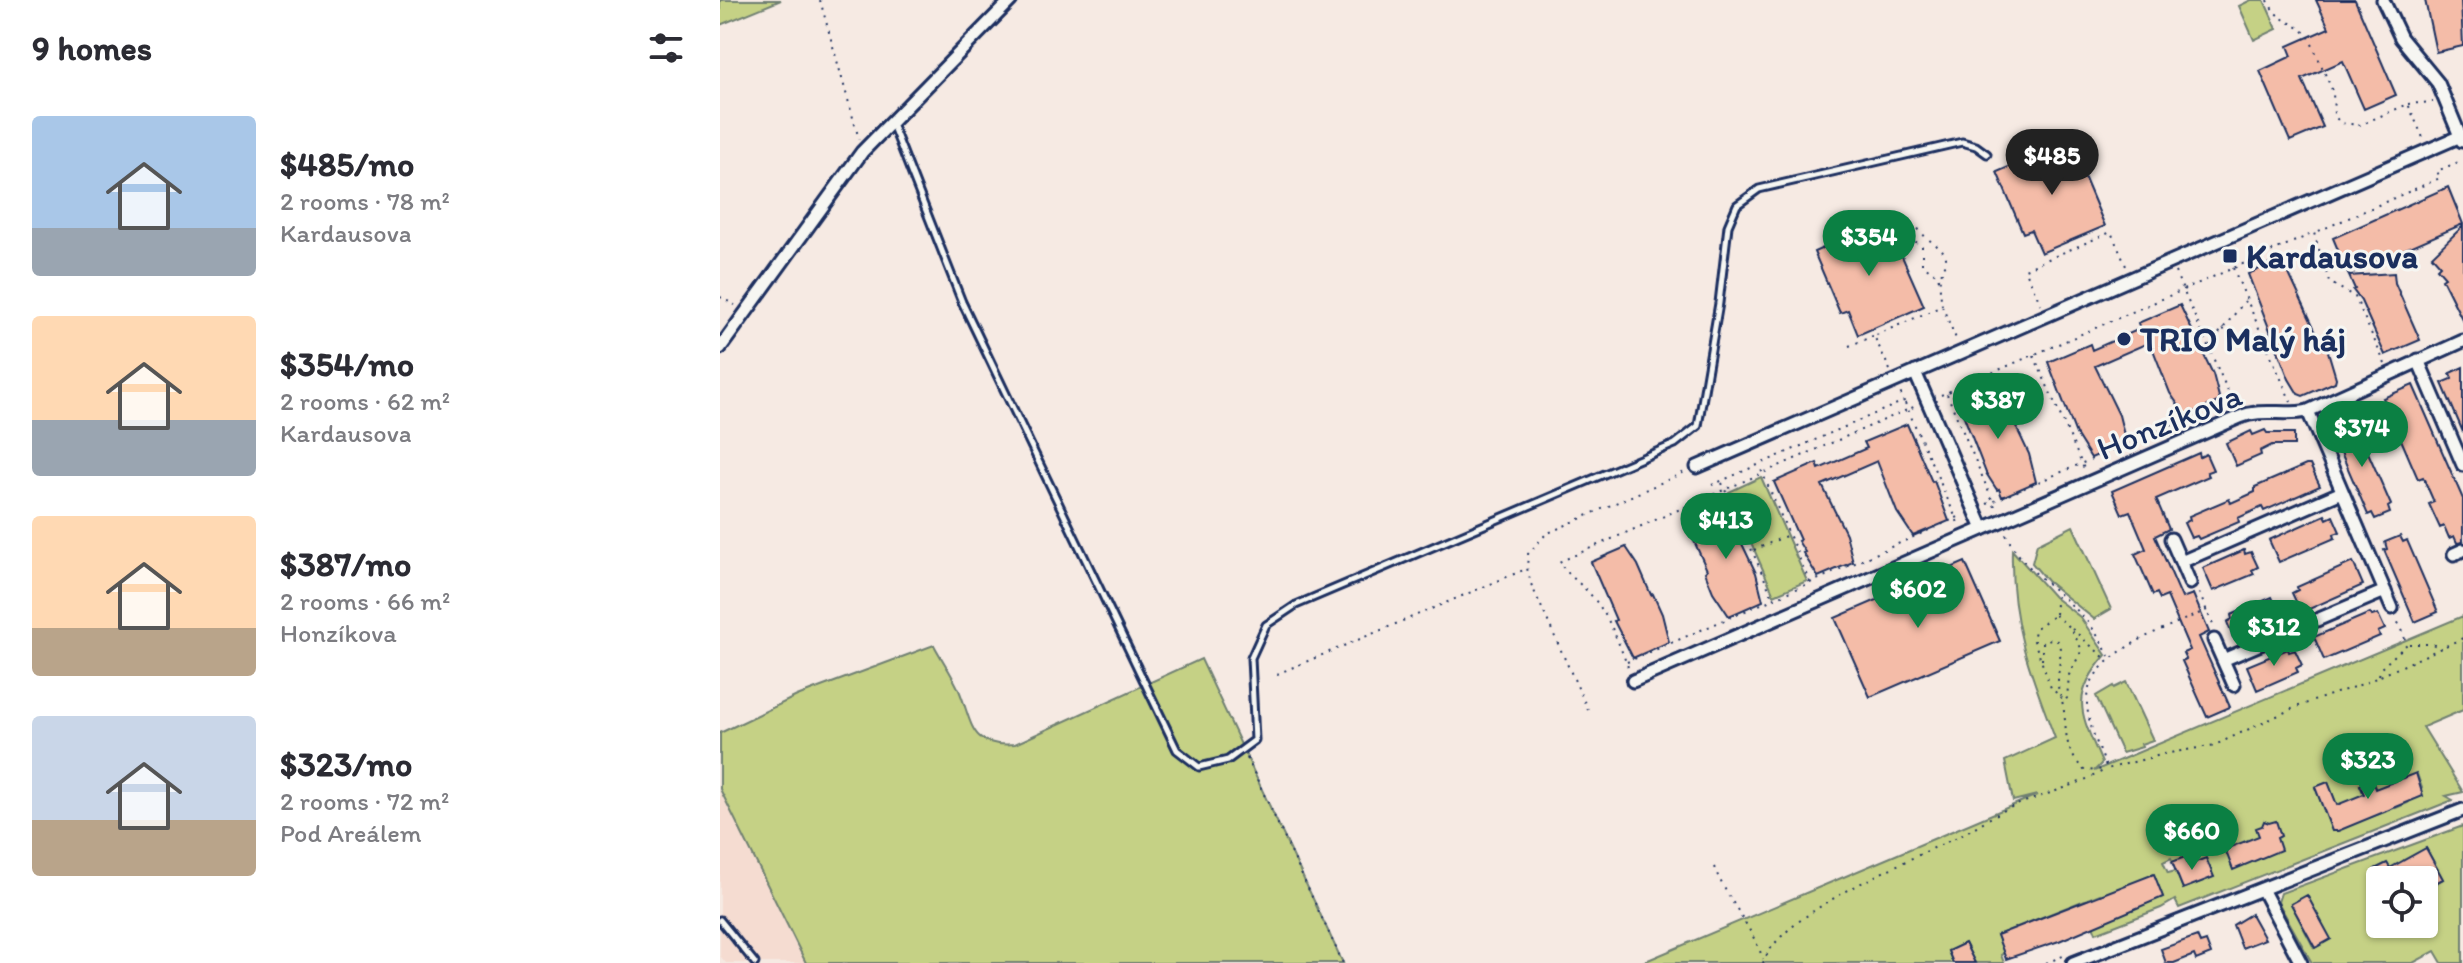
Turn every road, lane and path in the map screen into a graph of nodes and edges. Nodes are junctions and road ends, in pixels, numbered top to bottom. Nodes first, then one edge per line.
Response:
1 (820, 0) edge
2 (1011, 0) edge
3 (2268, 0) edge
4 (2383, 0) edge
5 (2434, 102) dead end
6 (2408, 104) junction
7 (891, 122) junction
8 (2462, 138) edge
9 (2428, 149) junction
10 (862, 152) junction
11 (1987, 154) dead end
12 (2463, 160) edge
13 (2314, 233) junction
14 (1944, 268) junction
15 (2126, 268) dead end
16 (2233, 268) junction
17 (2174, 269) dead end
18 (1932, 271) junction
19 (1939, 280) junction
20 (2183, 290) junction
21 (720, 297) edge
22 (2246, 300) junction
23 (2041, 305) dead end
24 (1942, 306) junction
25 (746, 312) junction
26 (2223, 329) junction
27 (2232, 335) dead end
28 (1874, 336) junction
29 (1957, 341) dead end
30 (2463, 341) edge
31 (1849, 346) dead end
32 (2209, 347) junction
33 (720, 348) edge
34 (2033, 355) junction
35 (2418, 360) junction
36 (1890, 371) dead end
37 (1915, 372) junction
38 (2389, 373) junction
39 (1899, 389) dead end
40 (1947, 393) junction
41 (2232, 399) junction
42 (1904, 401) junction
43 (1928, 401) junction
44 (1908, 409) junction
45 (2302, 412) junction
46 (2240, 417) junction
47 (1859, 420) junction
48 (1863, 429) junction
49 (1804, 444) junction
50 (1808, 453) junction
51 (2082, 464) junction
52 (1759, 465) junction
53 (2463, 465) edge
54 (1697, 467) joint
55 (1763, 473) junction
56 (1721, 481) junction
57 (2090, 482) junction
58 (1712, 485) dead end
59 (1725, 490) junction
60 (2342, 492) junction
61 (1993, 502) junction
62 (1975, 510) junction
63 (1956, 518) junction
64 (2001, 521) junction
65 (1983, 529) junction
66 (1789, 535) junction
67 (1964, 537) junction
68 (2171, 539) dead end
69 (1752, 551) junction
70 (2181, 562) junction
71 (1527, 568) junction
72 (1810, 583) junction
73 (2190, 583) joint
74 (2385, 591) junction
75 (2057, 593) junction
76 (1773, 599) junction
77 (2392, 608) joint
78 (2207, 610) junction
79 (2055, 615) junction
80 (2071, 628) junction
81 (2463, 638) edge
82 (2214, 640) joint
83 (2407, 644) junction
84 (2441, 648) junction
85 (2109, 659) junction
86 (2223, 660) junction
87 (1626, 663) junction
88 (2041, 663) junction
89 (1277, 674) dead end
90 (2378, 677) junction
91 (1633, 681) joint
92 (2234, 685) dead end
93 (2060, 695) junction
94 (1588, 710) dead end
95 (1243, 750) junction
96 (2107, 769) junction
97 (2463, 810) edge
98 (1714, 867) dead end
99 (2262, 889) junction
100 (720, 920) edge
101 (1763, 962) edge
102 (755, 963) edge
103 (1343, 963) edge
104 (2073, 963) edge
105 (2301, 963) edge

1 - 10 path
2 - 7 street
3 - 6 path
4 - 8 street
5 - 6 path
6 - 9 path
7 - 10 street
7 - 95 lane
8 - 9 street
9 - 37 street
10 - 25 street
11 - 95 lane
12 - 13 path
13 - 16 path
13 - 38 path
14 - 18 path
14 - 18 path
14 - 19 path
15 - 23 path
16 - 20 path
16 - 22 path
17 - 20 path
18 - 19 path
19 - 24 path
20 - 32 path
20 - 34 path
21 - 25 path
22 - 26 path
22 - 45 path
24 - 28 path
24 - 29 path
25 - 33 street
26 - 27 path
26 - 32 path
28 - 31 path
28 - 36 path
30 - 35 street, Honzíkova
32 - 41 path
34 - 40 path
34 - 51 path
35 - 38 street, Honzíkova
35 - 53 street
37 - 43 street
37 - 54 street
38 - 45 street, Honzíkova
39 - 42 path
40 - 43 path
40 - 61 path
41 - 46 path
41 - 51 path
42 - 44 path
42 - 47 path
43 - 44 path
43 - 62 street
44 - 48 path
44 - 63 path
45 - 46 street, Honzíkova
45 - 60 street
46 - 57 street, Honzíkova
47 - 48 path
47 - 49 path
48 - 50 path
49 - 50 path
49 - 52 path
50 - 55 path
51 - 57 path
51 - 61 path
52 - 55 path
52 - 56 path
54 - 71 path
55 - 59 path
55 - 66 path
56 - 58 path
56 - 59 path
57 - 64 street, Honzíkova
59 - 69 path
59 - 87 path
60 - 70 street
60 - 74 street
61 - 62 path
61 - 64 path
62 - 63 path
62 - 65 street
63 - 67 path
63 - 72 path
64 - 65 street, Honzíkova
64 - 75 path
65 - 67 street, Honzíkova
66 - 69 path
66 - 72 path
67 - 91 street, Honzíkova
68 - 70 street
69 - 76 path
70 - 73 street
71 - 89 path
71 - 94 path
72 - 76 path
73 - 78 path
74 - 77 street
74 - 86 street
75 - 79 path
75 - 85 path
76 - 87 path
77 - 83 path
78 - 82 path
78 - 85 path
79 - 80 path
79 - 88 path
80 - 85 path
80 - 93 path
81 - 84 path
82 - 86 street
83 - 84 path
83 - 90 path
84 - 90 path
85 - 96 path
86 - 92 street
87 - 91 path
88 - 93 path
88 - 93 path
90 - 96 path
93 - 96 path
95 - 103 path
96 - 101 path
97 - 99 street
98 - 101 path
99 - 104 street
99 - 105 street
100 - 102 lane

